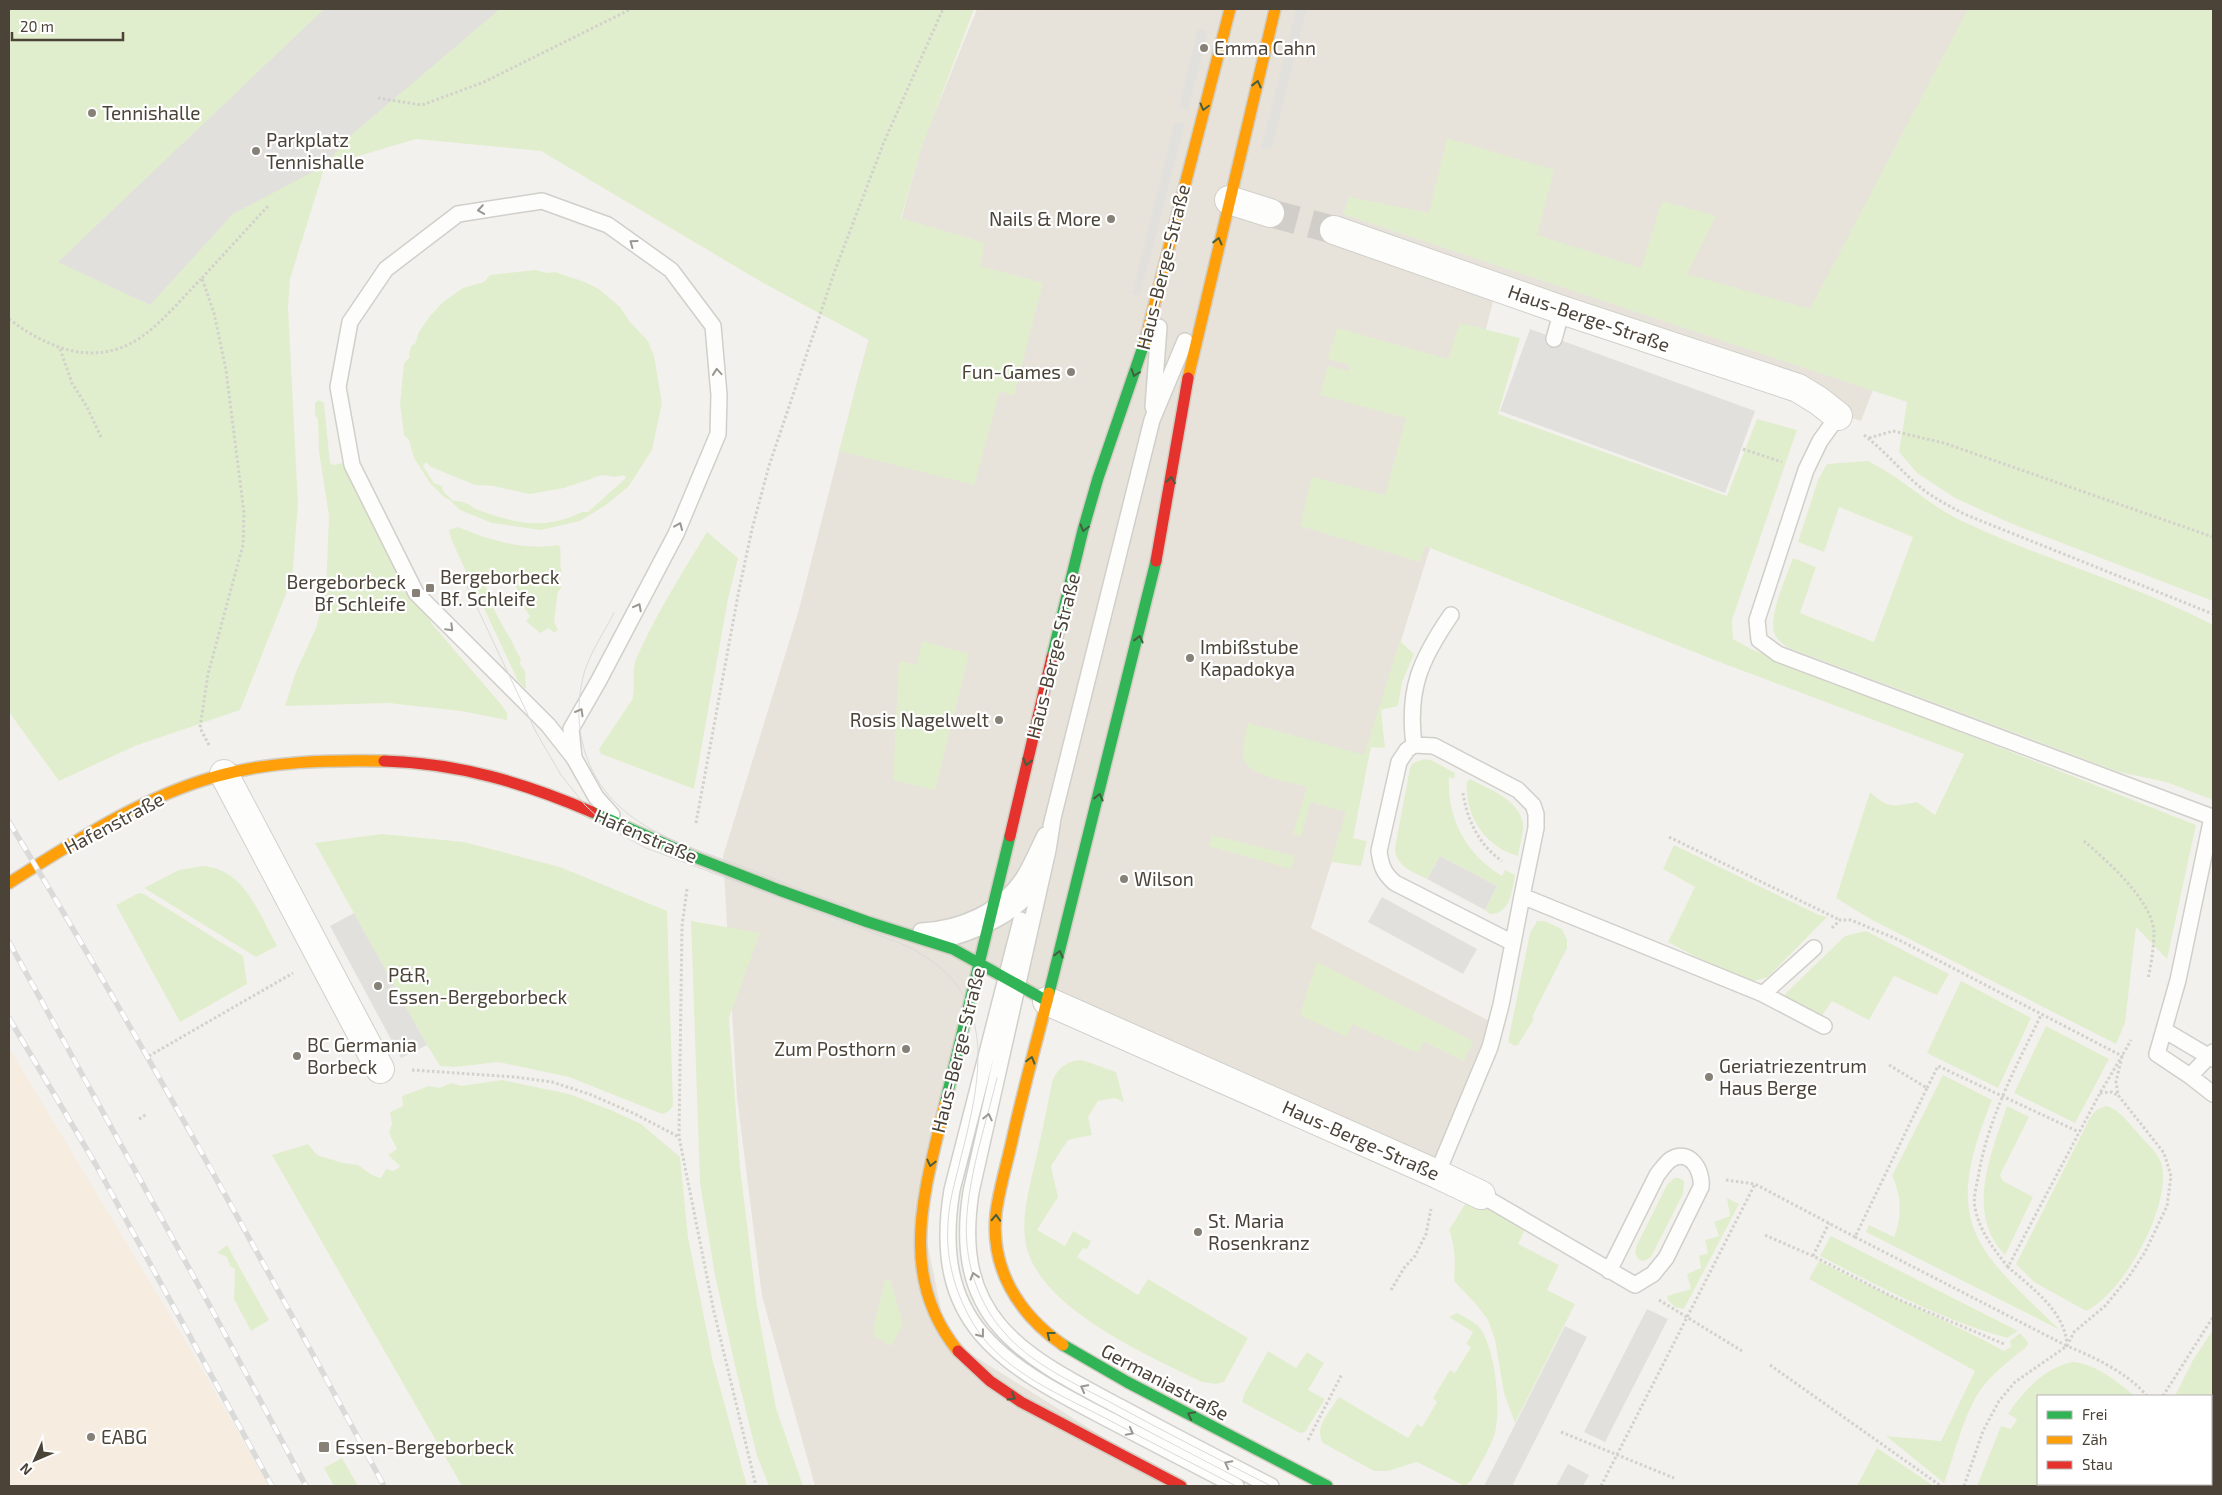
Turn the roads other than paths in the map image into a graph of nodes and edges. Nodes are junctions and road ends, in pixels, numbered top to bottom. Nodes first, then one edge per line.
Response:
1 (1230, 9) edge
2 (1275, 9) edge
3 (1229, 200) junction
4 (1270, 213) tunnel mouth
5 (1334, 230) tunnel mouth
6 (1162, 276) junction
7 (1207, 289) junction
8 (1562, 310) junction
9 (1554, 339) dead end
10 (1838, 416) joint
11 (1152, 420) junction
12 (1451, 615) dead end
13 (1414, 745) junction
14 (574, 758) junction
15 (224, 774) junction
16 (1053, 818) junction
17 (623, 827) junction
18 (9, 883) edge
19 (1028, 894) junction
20 (1522, 896) junction
21 (990, 917) junction
22 (899, 932) junction
23 (937, 942) junction
24 (1513, 943) junction
25 (1814, 948) road end
26 (979, 962) junction
27 (1011, 981) junction
28 (1763, 994) junction
29 (1047, 1001) junction
30 (1824, 1026) dead end
31 (2163, 1034) junction
32 (2212, 1056) edge
33 (380, 1069) road end
34 (2190, 1076) junction
35 (2213, 1094) edge
36 (1437, 1174) junction
37 (1482, 1196) joint
38 (1609, 1271) junction
39 (1181, 1486) edge
40 (1236, 1486) edge
41 (1271, 1486) edge
42 (1327, 1486) edge

1 -> 6 main road, Haus-Berge-Straße
3 -> 2 main road
3 - 4 street
7 -> 3 main road
5 - 8 street, Haus-Berge-Straße
6 - 11 lane
6 -> 21 main road, Haus-Berge-Straße
7 - 11 lane
29 -> 7 main road
8 - 9 lane
8 - 10 street, Haus-Berge-Straße
10 - 31 lane
11 - 16 lane
12 - 13 lane
13 - 20 lane
13 - 24 lane
14 -> 14 lane
14 - 17 lane
15 - 17 main road, Hafenstraße
15 - 18 main road, Hafenstraße
15 - 33 street
16 - 19 lane
16 - 21 lane
16 - 27 lane
17 - 22 main road, Hafenstraße
19 - 21 lane
19 - 27 lane
20 - 24 lane
20 - 28 lane
21 - 22 lane
21 - 23 lane
21 - 26 main road, Haus-Berge-Straße
22 - 23 main road, Hafenstraße
23 - 26 main road, Hafenstraße
24 - 36 lane
25 - 28 lane
26 - 27 main road, Hafenstraße
26 -> 39 main road, Haus-Berge-Straße
27 - 29 main road, Hafenstraße
27 -> 40 lane
41 -> 27 lane
28 - 30 lane
29 - 36 street, Haus-Berge-Straße
42 -> 29 main road, Germaniastraße
31 - 32 lane
31 - 34 lane
32 - 34 lane
34 - 35 lane
36 - 37 street, Haus-Berge-Straße
37 - 38 lane
38 - 38 lane

